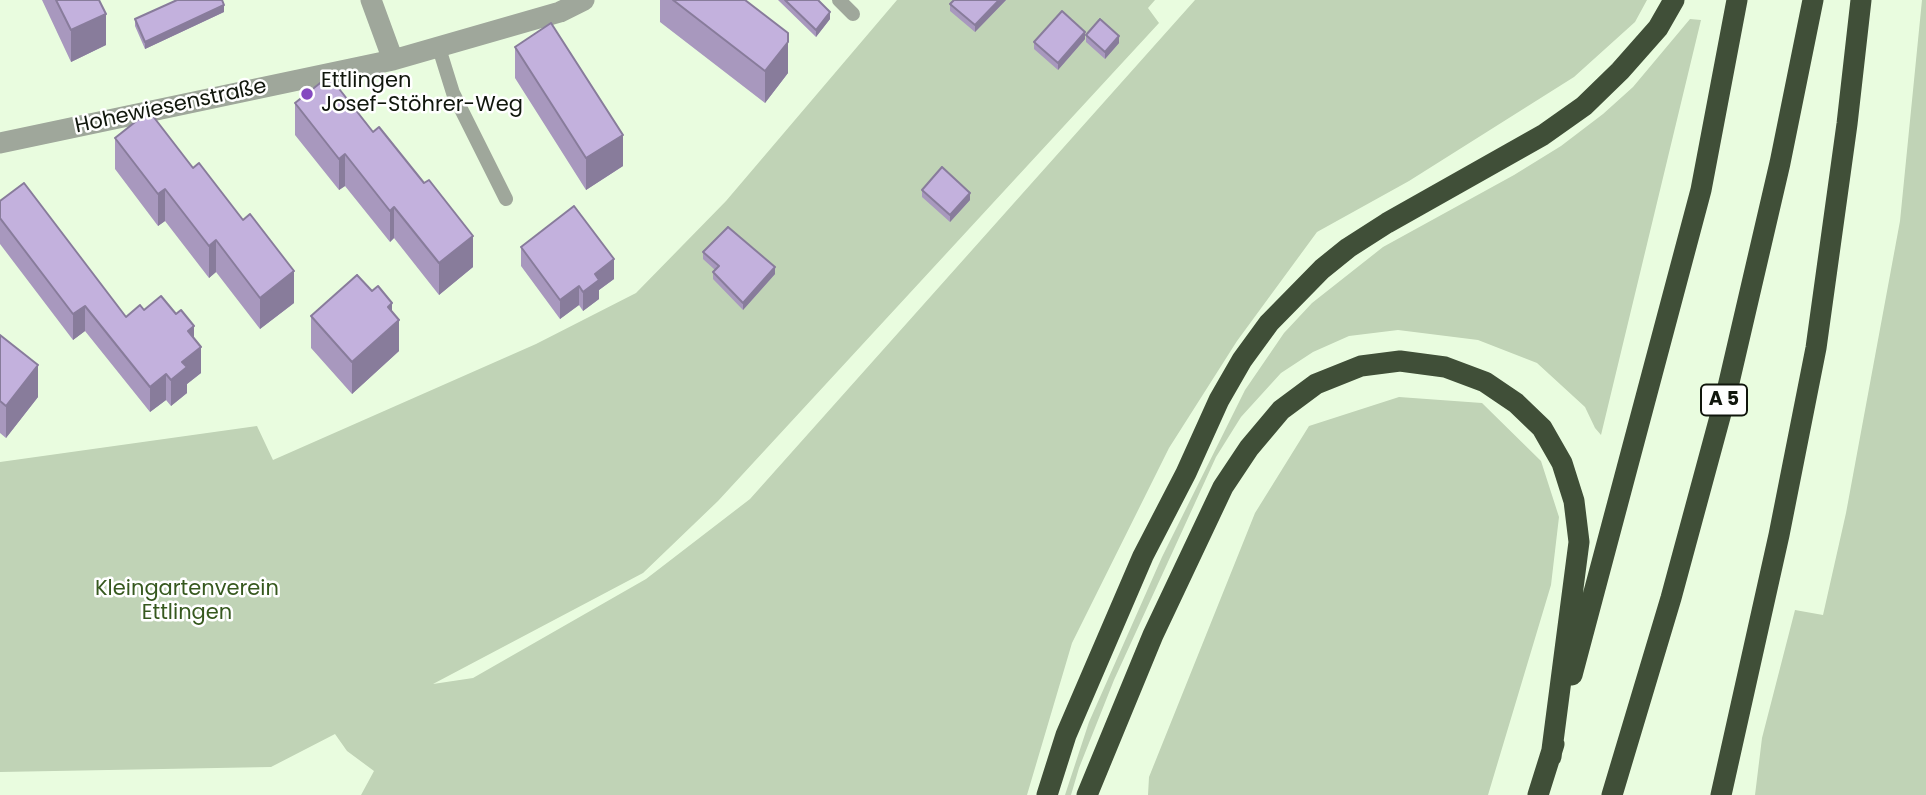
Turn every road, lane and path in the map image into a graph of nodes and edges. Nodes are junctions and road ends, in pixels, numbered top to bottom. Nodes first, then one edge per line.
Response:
1 (371, 0) edge
2 (584, 0) edge
3 (839, 0) edge
4 (1675, 0) edge
5 (1737, 0) edge
6 (1813, 0) edge
7 (1861, 0) edge
8 (853, 14) dead end
9 (439, 48) junction
10 (393, 60) junction
11 (0, 143) edge
12 (506, 199) dead end
13 (1551, 757) junction
14 (1101, 758) junction
15 (1722, 794) edge
16 (1048, 795) edge
17 (1087, 795) edge
18 (1097, 795) edge
19 (1538, 795) edge
20 (1612, 795) edge

1 - 10 street
2 - 9 street, Hohewiesenstraße
3 - 8 lane
4 - 16 highway
5 - 13 highway
6 - 20 highway, A 5
7 - 15 highway
9 - 10 street, Hohewiesenstraße
9 - 12 lane
10 - 11 street, Hohewiesenstraße
13 - 14 highway
13 - 19 highway
14 - 17 highway
14 - 18 highway

